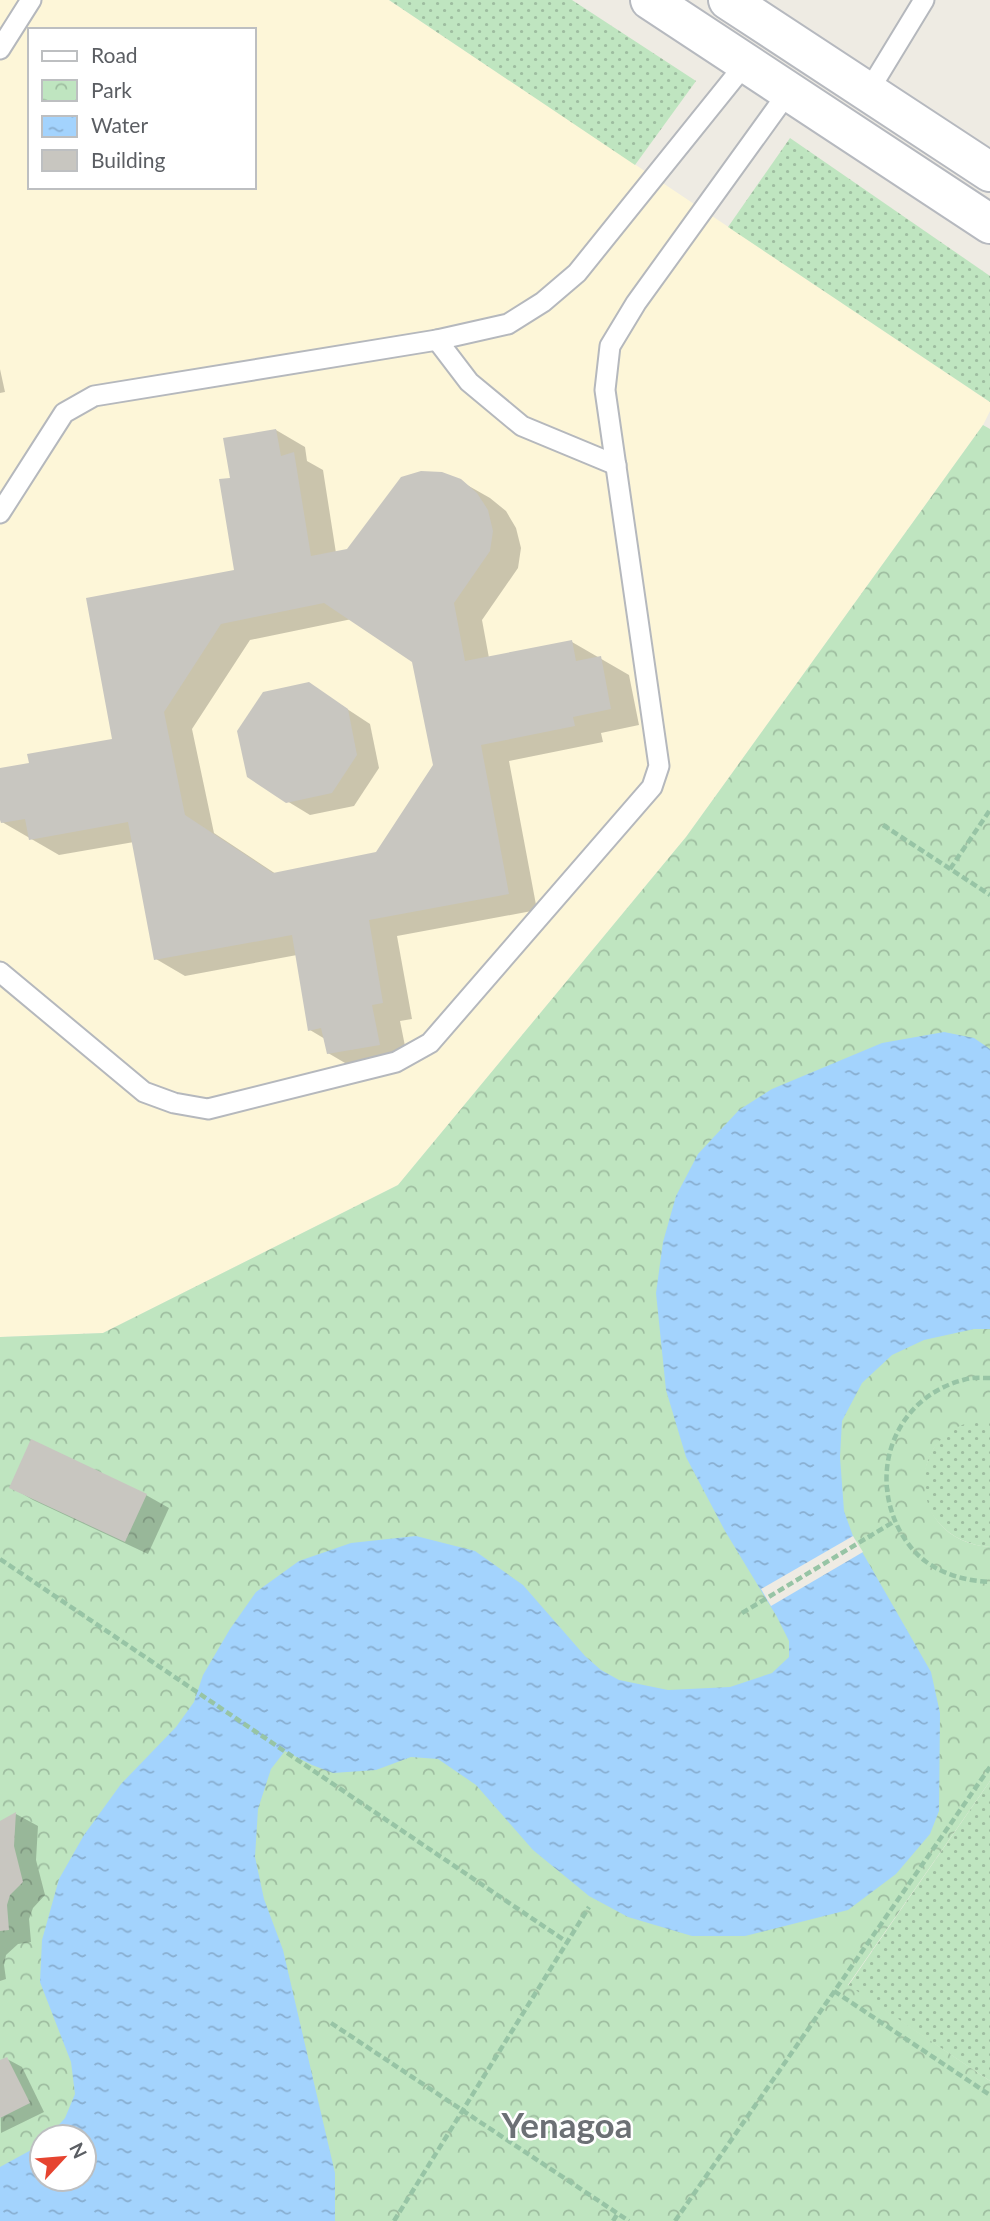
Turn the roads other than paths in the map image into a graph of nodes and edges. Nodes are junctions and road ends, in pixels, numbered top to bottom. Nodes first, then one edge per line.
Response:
1 (31, 0) edge
2 (650, 0) edge
3 (728, 0) edge
4 (924, 0) edge
5 (0, 49) edge
6 (746, 63) junction
7 (789, 91) junction
8 (868, 92) junction
9 (990, 172) edge
10 (990, 224) edge
11 (436, 341) junction
12 (616, 465) junction
13 (0, 513) edge
14 (0, 972) edge

1 - 5 lane
2 - 6 main road
3 - 8 main road
4 - 8 lane
6 - 7 main road
6 - 11 lane
7 - 10 main road
7 - 12 lane
8 - 9 main road
11 - 12 lane
11 - 13 lane
12 - 14 lane

